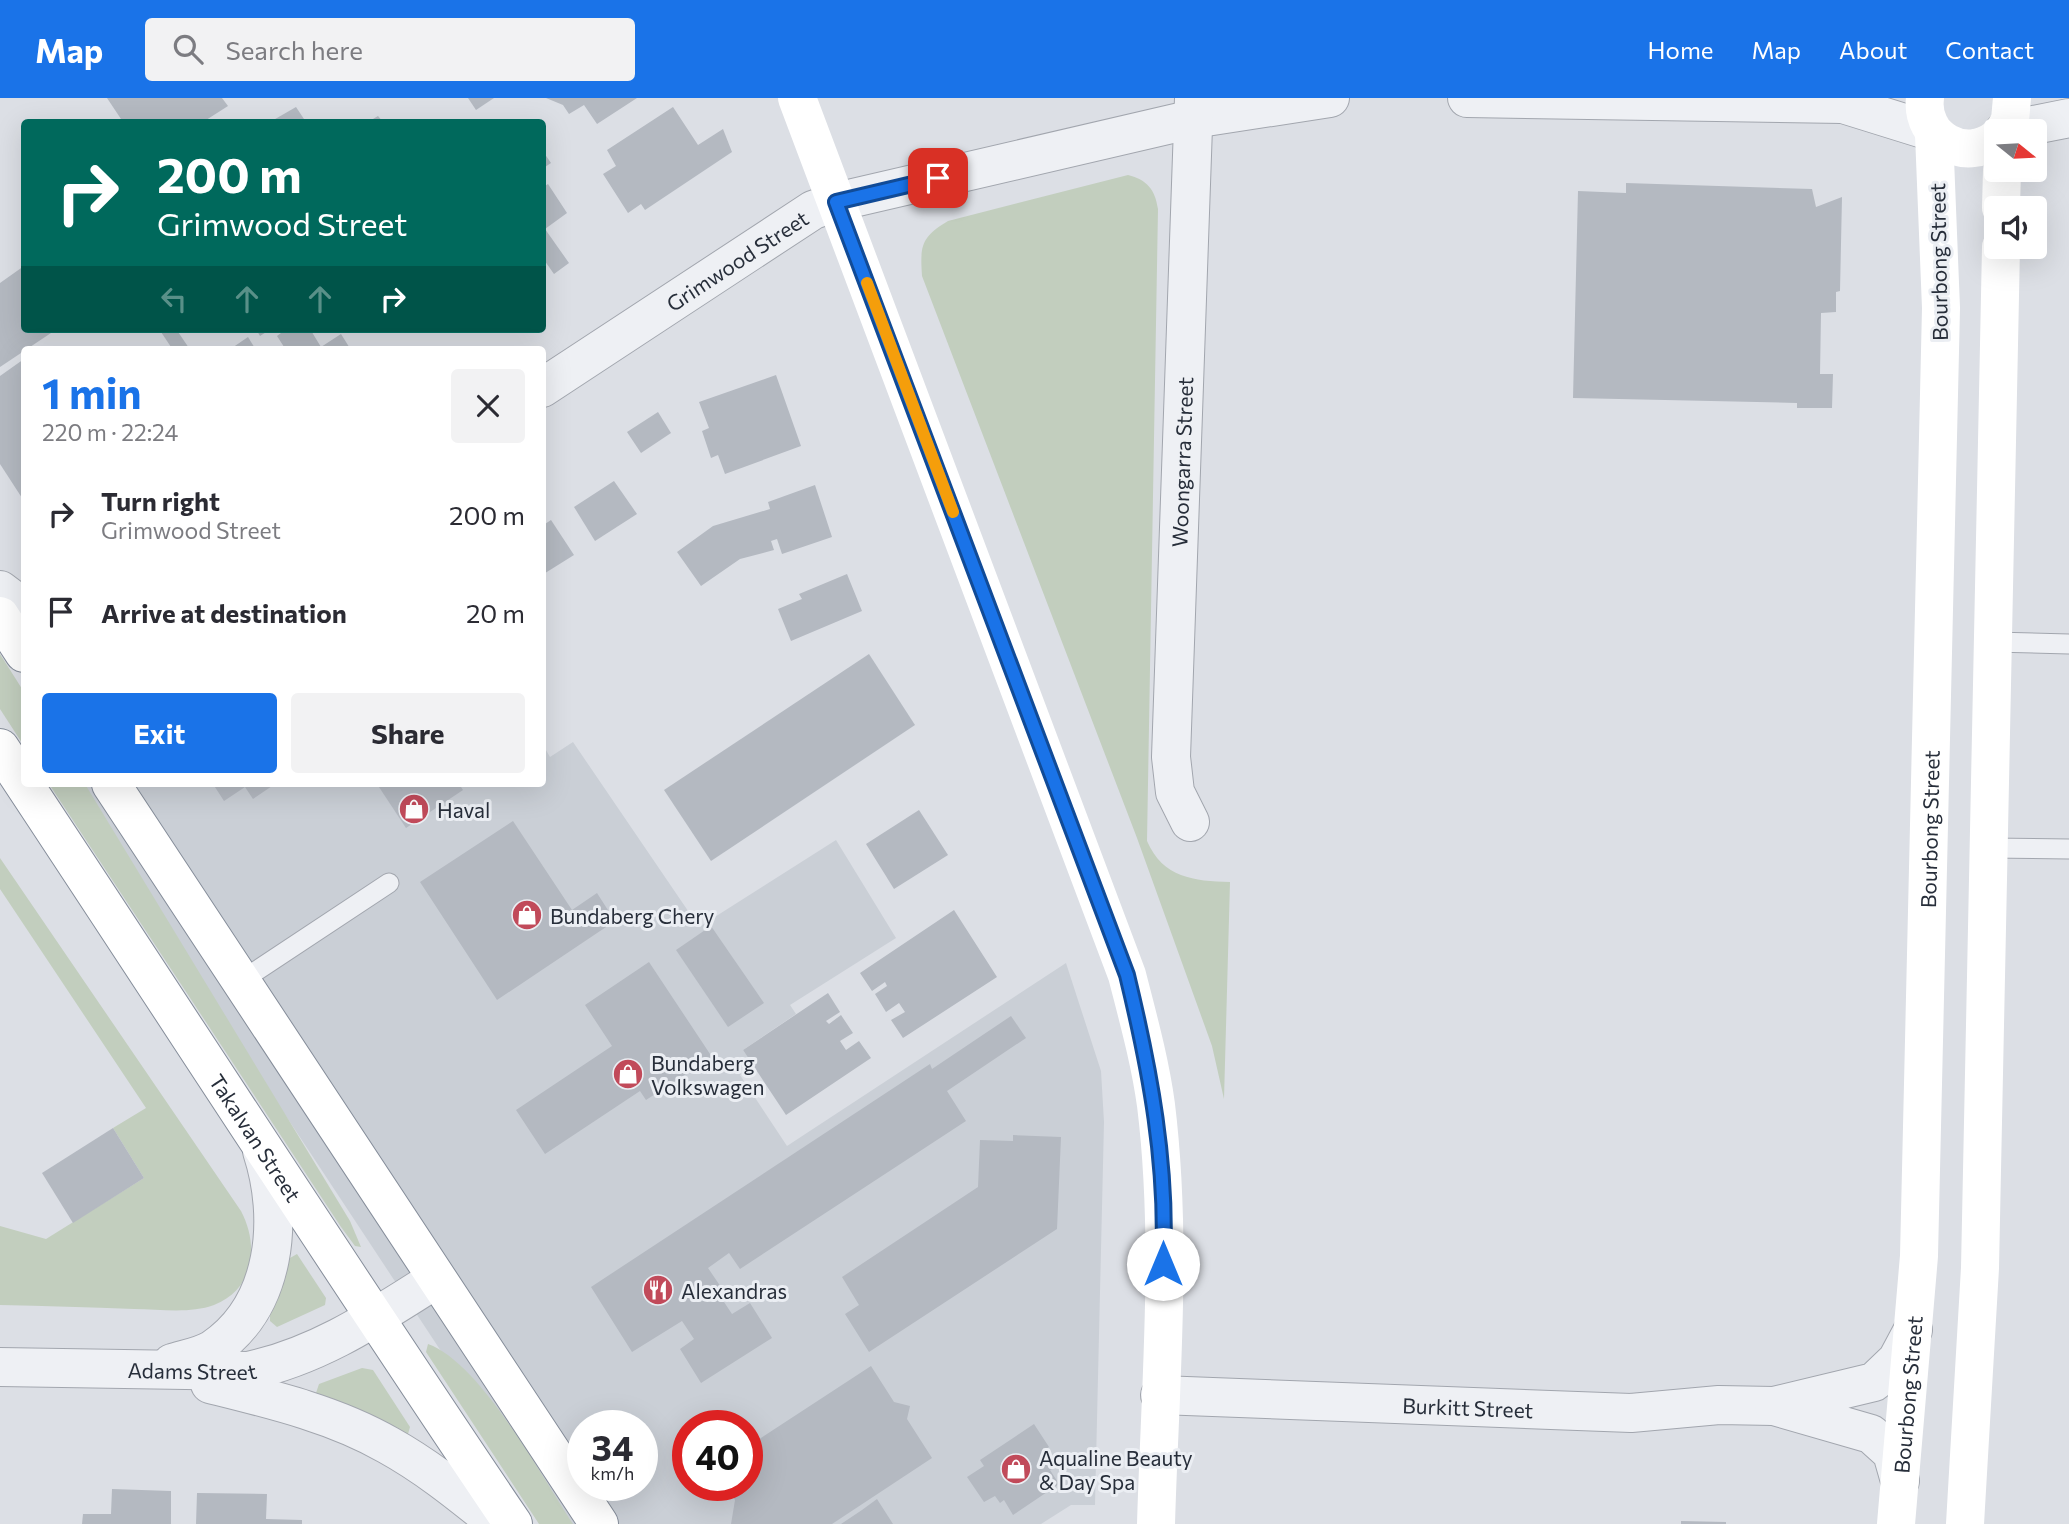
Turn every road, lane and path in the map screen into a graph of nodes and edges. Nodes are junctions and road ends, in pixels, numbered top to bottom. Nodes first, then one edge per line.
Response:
1 (797, 98) edge
2 (1330, 98) edge
3 (1467, 98) edge
4 (2012, 98) edge
5 (1853, 101) edge
6 (1194, 109) edge
7 (2069, 118) edge
8 (2010, 119) edge
9 (1930, 121) edge
10 (2048, 122) edge
11 (1984, 144) edge
12 (836, 202) junction
13 (2001, 259) edge
14 (546, 385) edge
15 (0, 590) edge
16 (21, 606) edge
17 (0, 616) edge
18 (1993, 642) junction
19 (2069, 644) edge
20 (21, 648) edge
21 (0, 748) edge
22 (21, 780) edge
23 (26, 787) edge
24 (122, 794) edge
25 (1189, 822) dead end
26 (1989, 848) junction
27 (2069, 849) edge
28 (389, 883) dead end
29 (241, 981) junction
30 (257, 1135) junction
31 (436, 1279) junction
32 (1916, 1292) junction
33 (1979, 1301) junction
34 (374, 1319) junction
35 (1913, 1330) junction
36 (0, 1367) edge
37 (150, 1370) junction
38 (1160, 1395) junction
39 (1774, 1406) junction
40 (1898, 1510) edge
41 (1965, 1522) edge
42 (498, 1524) edge
43 (513, 1524) edge
44 (599, 1524) edge
45 (1156, 1524) edge

1 - 12 main road
2 - 6 street, Grimwood Street
3 - 5 street
4 - 8 main road
5 - 9 street
6 - 12 street, Grimwood Street
6 - 25 street, Woongarra Street
7 - 10 street
9 - 11 main road
9 - 32 main road, Bourbong Street
12 - 14 street, Grimwood Street
12 - 38 main road
13 - 18 main road
15 - 16 street
17 - 20 main road
18 - 19 lane
18 - 26 main road
21 - 22 main road, Takalvan Street
23 - 30 main road, Takalvan Street
24 - 29 main road
26 - 27 lane
26 - 33 main road
28 - 29 lane
29 - 31 main road
30 - 34 main road, Takalvan Street
30 - 37 street
31 - 34 street, Adams Street
31 - 44 main road
32 - 33 main road
32 - 35 main road, Bourbong Street
33 - 41 main road
34 - 37 street, Adams Street
34 - 43 main road, Takalvan Street
35 - 39 street, Burkitt Street
35 - 40 main road, Bourbong Street
36 - 37 street, Adams Street
37 - 42 street
38 - 39 street, Burkitt Street
38 - 45 main road
39 - 40 street, Burkitt Street

